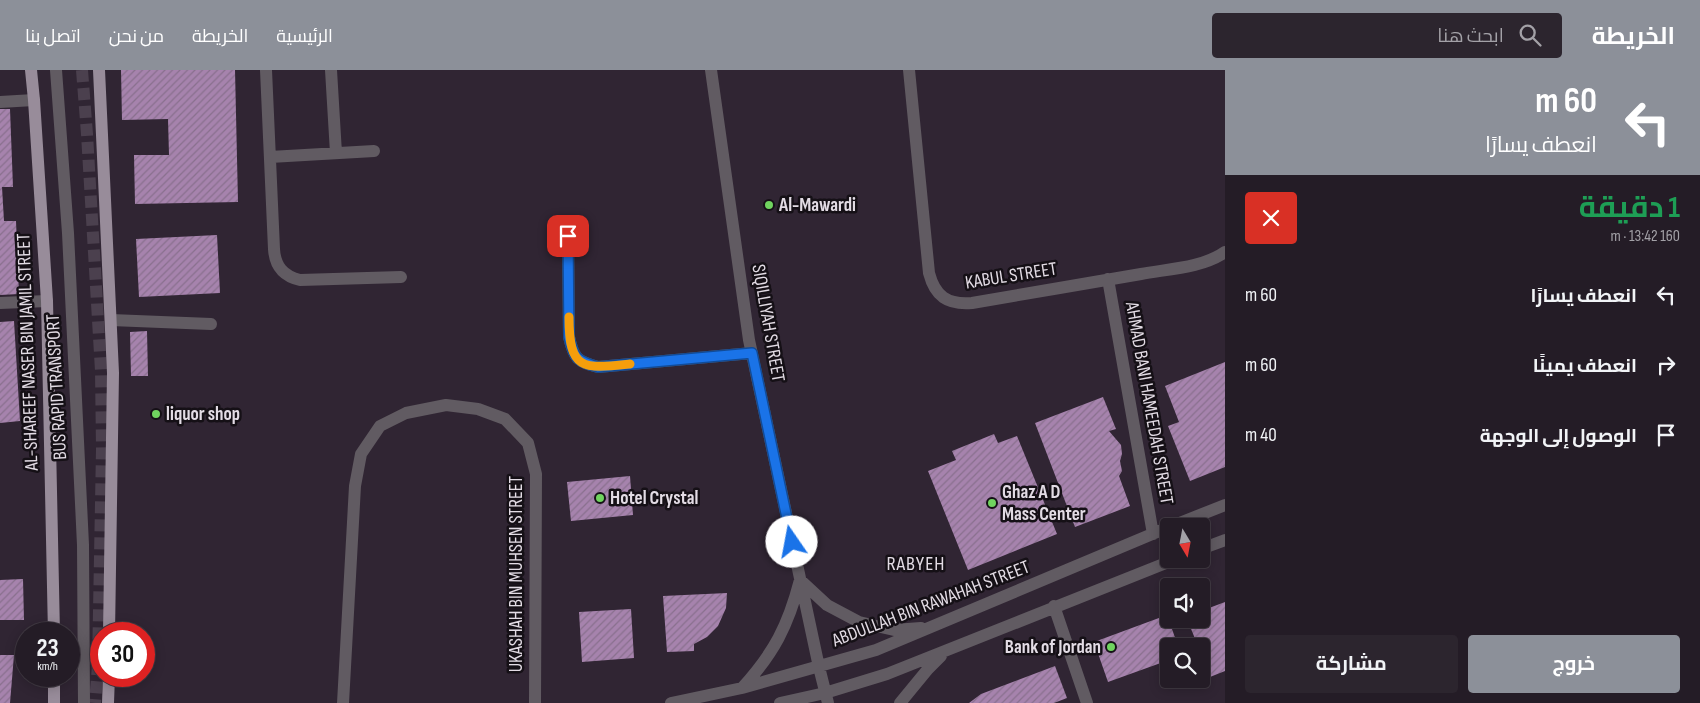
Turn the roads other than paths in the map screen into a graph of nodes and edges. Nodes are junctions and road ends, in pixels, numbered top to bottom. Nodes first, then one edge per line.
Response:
1 (31, 70) edge
2 (56, 70) edge
3 (99, 70) edge
4 (266, 70) edge
5 (331, 70) edge
6 (711, 70) edge
7 (909, 70) edge
8 (34, 100) junction
9 (0, 102) edge
10 (374, 151) dead end
11 (336, 153) junction
12 (270, 157) junction
13 (568, 236) dead end
14 (1225, 252) edge
15 (401, 277) dead end
16 (1108, 280) junction
17 (47, 301) junction
18 (0, 303) edge
19 (111, 320) junction
20 (211, 324) dead end
21 (752, 353) junction
22 (1225, 505) edge
23 (1192, 518) edge
24 (1160, 531) edge
25 (1154, 534) junction
26 (1225, 540) edge
27 (1210, 546) edge
28 (1160, 565) edge
29 (800, 580) junction
30 (1054, 606) junction
31 (54, 622) edge
32 (109, 622) edge
33 (931, 628) junction
34 (946, 651) junction
35 (819, 667) junction
36 (54, 687) edge
37 (109, 687) edge
38 (742, 688) junction
39 (827, 698) edge
40 (54, 703) edge
41 (84, 703) edge
42 (108, 703) edge
43 (343, 703) edge
44 (535, 703) edge
45 (671, 703) edge
46 (780, 703) edge
47 (900, 703) edge
48 (1087, 703) edge

1 - 8 main road, AL-SHAREEF NASER BIN JAMIL STREET
2 - 41 street, BUS RAPID TRANSPORT
3 - 19 main road
4 - 12 street
5 - 11 street
6 - 21 street, SIQILLIYAH STREET
7 - 16 street, KABUL STREET
8 - 9 street
8 - 17 main road, AL-SHAREEF NASER BIN JAMIL STREET
10 - 11 street
11 - 12 street
12 - 15 street
13 - 21 street
14 - 16 street, KABUL STREET
16 - 25 street, AHMAD BANI HAMEEDAH STREET
17 - 18 street
17 - 31 main road, AL-SHAREEF NASER BIN JAMIL STREET
19 - 20 street
19 - 32 main road
21 - 29 street, SIQILLIYAH STREET
22 - 23 street, ABDULLAH BIN RAWAHAH STREET
24 - 25 street, ABDULLAH BIN RAWAHAH STREET
25 - 33 street, ABDULLAH BIN RAWAHAH STREET
26 - 27 street
28 - 30 street
29 - 33 street
29 - 35 street, SIQILLIYAH STREET
29 - 38 street, SIQILLIYAH STREET
30 - 34 street
30 - 48 street
33 - 35 street, ABDULLAH BIN RAWAHAH STREET
34 - 39 street
34 - 47 street
35 - 38 street, ABDULLAH BIN RAWAHAH STREET
35 - 39 street, SIQILLIYAH STREET
36 - 40 main road
37 - 42 main road
38 - 45 street, ABDULLAH BIN RAWAHAH STREET
39 - 46 street
43 - 44 street, UKASHAH BIN MUHSEN STREET

